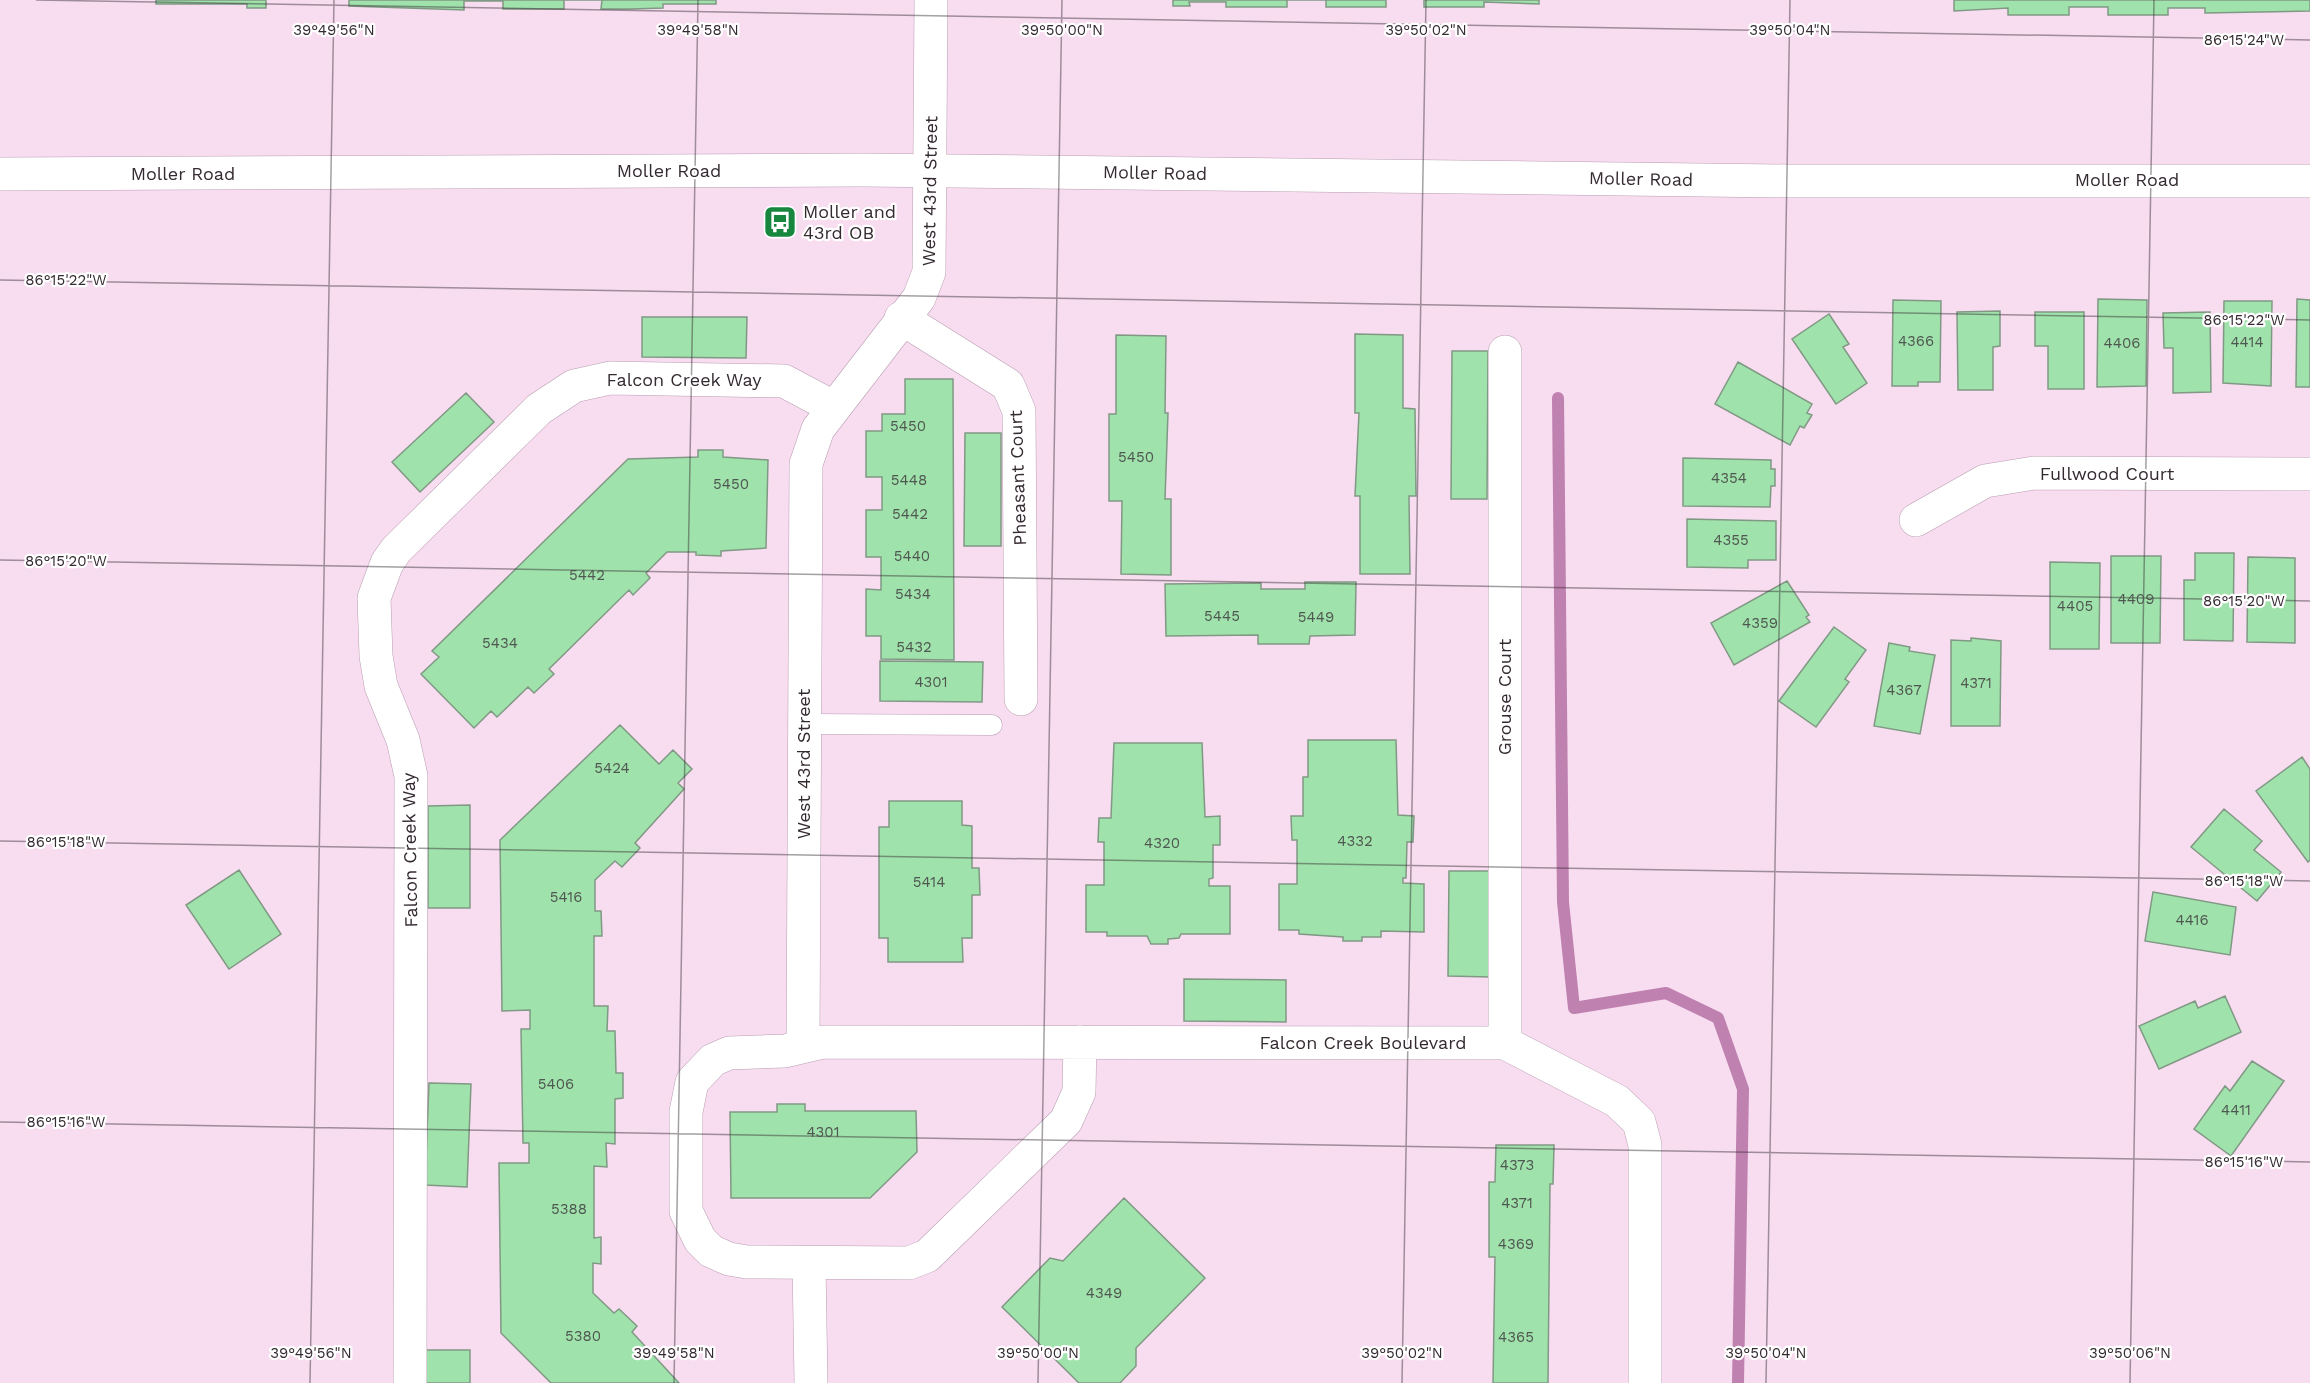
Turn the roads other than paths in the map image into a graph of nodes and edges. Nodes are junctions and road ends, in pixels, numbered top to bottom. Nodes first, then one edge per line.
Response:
1 (931, 0) edge
2 (931, 171) junction
3 (0, 174) edge
4 (2310, 181) edge
5 (901, 318) junction
6 (1505, 352) dead end
7 (834, 407) junction
8 (2310, 474) edge
9 (1916, 520) dead end
10 (1021, 699) dead end
11 (804, 724) junction
12 (992, 725) dead end
13 (1080, 1042) junction
14 (1505, 1043) junction
15 (803, 1046) junction
16 (809, 1263) junction
17 (410, 1383) edge
18 (811, 1383) edge
19 (1645, 1383) edge

1 - 2 street, West 43rd Street
2 - 3 street, Moller Road
2 - 4 street, Moller Road
2 - 5 street, West 43rd Street
5 - 7 street, West 43rd Street
5 - 10 street, Pheasant Court
6 - 14 street, Grouse Court
7 - 11 street, West 43rd Street
7 - 17 street, Falcon Creek Way
8 - 9 street, Fullwood Court
11 - 12 lane
11 - 15 street, West 43rd Street
13 - 14 street, Falcon Creek Boulevard
13 - 15 street, Falcon Creek Boulevard
13 - 16 street
14 - 19 street, Falcon Creek Boulevard
15 - 16 street
16 - 18 street

